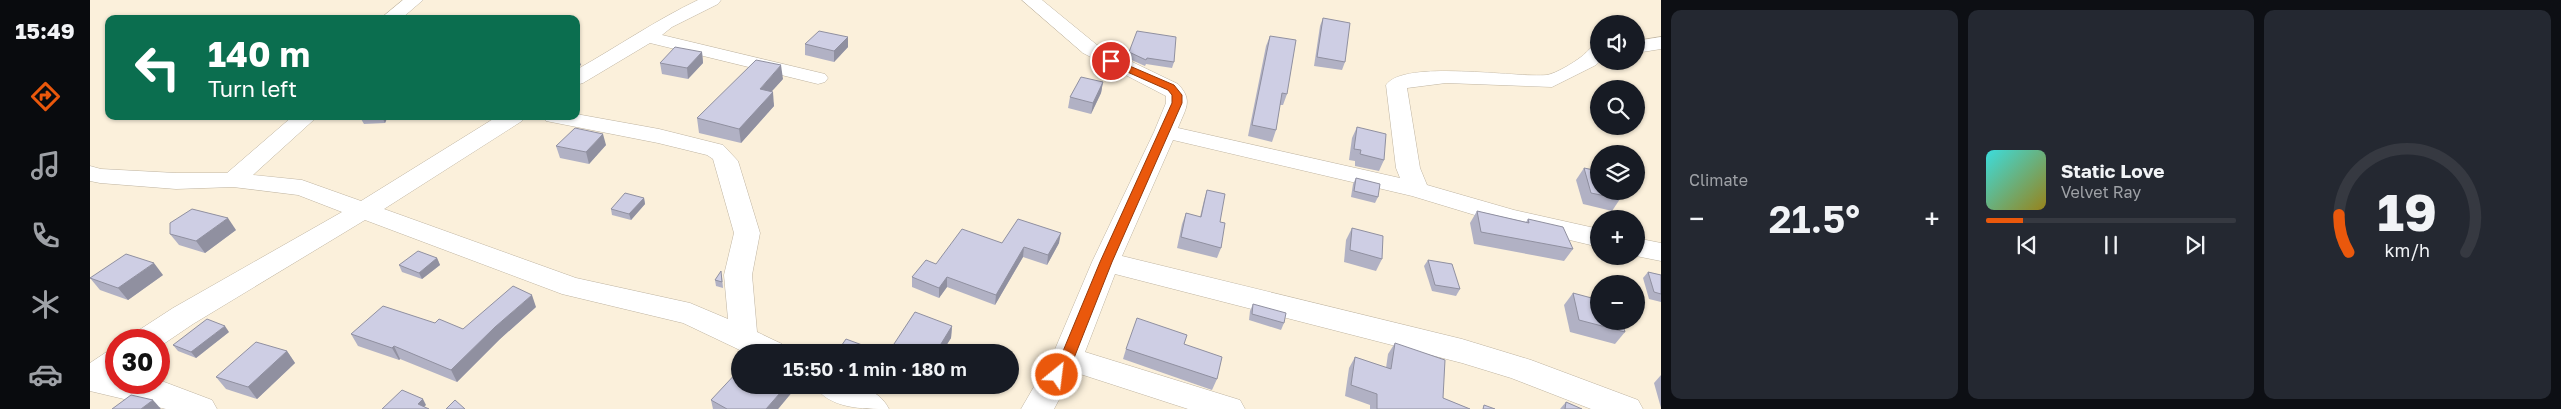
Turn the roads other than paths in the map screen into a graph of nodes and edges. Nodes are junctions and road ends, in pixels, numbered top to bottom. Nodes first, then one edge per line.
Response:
1 (414, 0) edge
2 (712, 0) edge
3 (1031, 0) edge
4 (395, 15) edge
5 (647, 37) junction
6 (1661, 43) edge
7 (1645, 46) edge
8 (1590, 60) edge
9 (580, 77) edge
10 (818, 78) dead end
11 (302, 120) edge
12 (508, 120) edge
13 (575, 120) edge
14 (1165, 132) junction
15 (90, 173) edge
16 (233, 180) junction
17 (1417, 190) junction
18 (364, 210) junction
19 (1590, 236) edge
20 (1645, 249) edge
21 (1661, 252) edge
22 (1106, 262) junction
23 (164, 329) edge
24 (742, 338) junction
25 (754, 344) edge
26 (1067, 358) junction
27 (105, 369) edge
28 (90, 379) edge
29 (846, 394) edge
30 (201, 409) edge
31 (873, 409) edge
32 (1037, 409) edge
33 (1229, 409) edge
34 (1627, 409) edge

1 - 4 street
2 - 5 street
3 - 14 street
5 - 9 street
5 - 10 street
6 - 7 street
8 - 17 street
11 - 16 street
12 - 18 street
13 - 24 street
14 - 17 street
14 - 22 street
15 - 16 street
16 - 18 street
17 - 19 street
18 - 23 street
18 - 24 street
20 - 21 street
22 - 26 street
22 - 34 street
24 - 25 street
26 - 32 street
26 - 33 street
27 - 28 street
28 - 30 street
29 - 31 street

